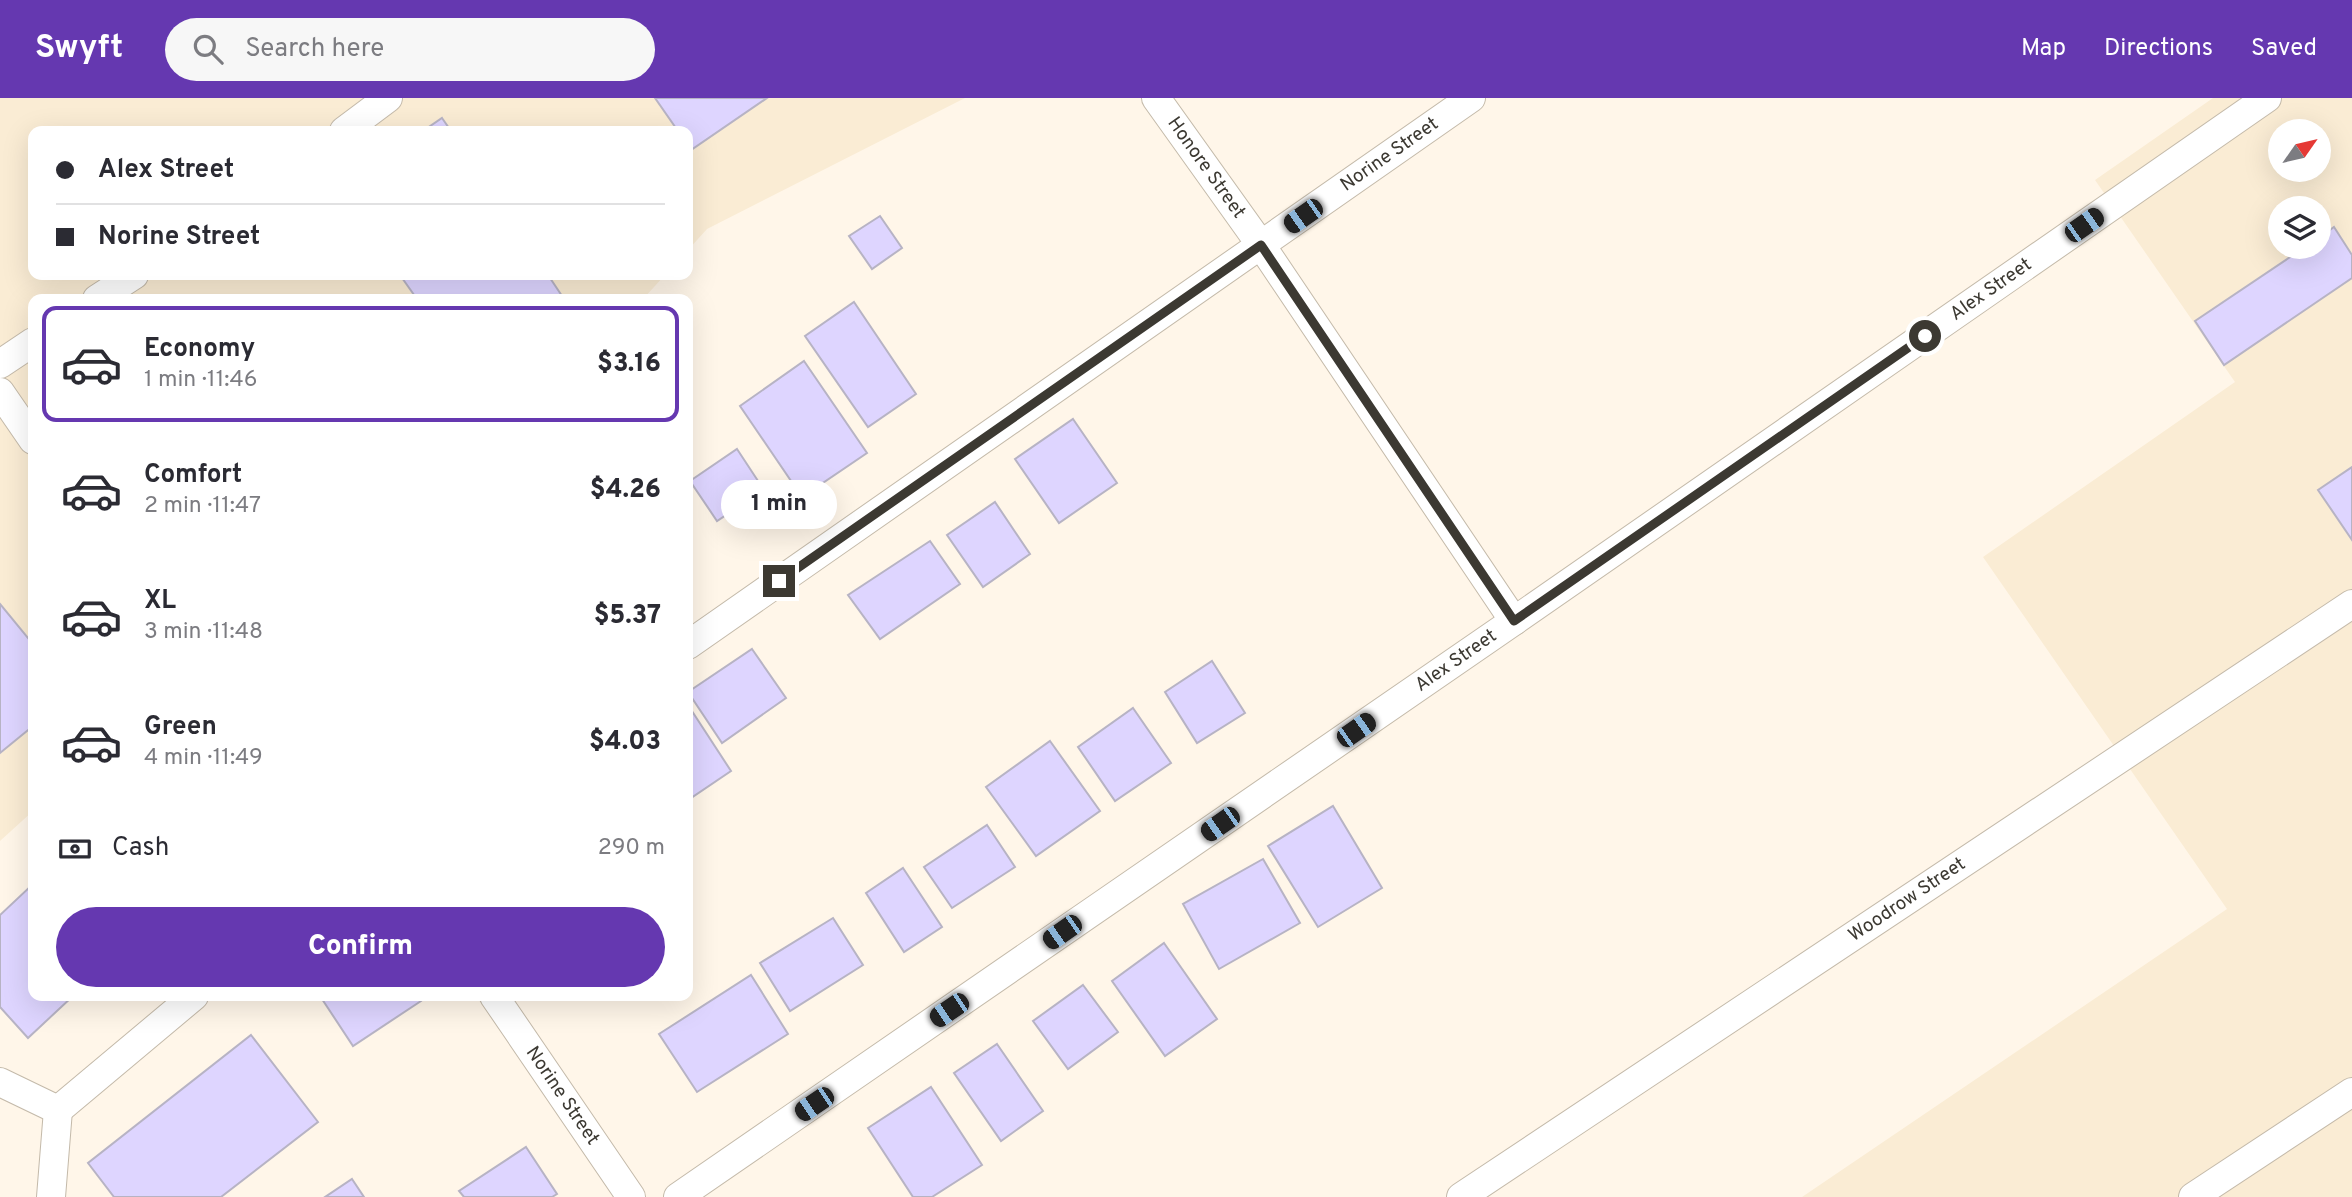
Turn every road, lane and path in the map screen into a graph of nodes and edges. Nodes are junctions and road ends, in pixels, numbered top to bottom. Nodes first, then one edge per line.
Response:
1 (388, 98) edge
2 (1156, 98) edge
3 (1471, 98) edge
4 (2267, 98) edge
5 (351, 126) edge
6 (1261, 245) junction
7 (126, 280) edge
8 (105, 294) edge
9 (28, 345) edge
10 (0, 364) edge
11 (0, 392) edge
12 (28, 433) edge
13 (2352, 604) edge
14 (1514, 621) junction
15 (693, 642) edge
16 (188, 1001) edge
17 (497, 1001) edge
18 (0, 1082) edge
19 (2352, 1092) edge
20 (58, 1110) junction
21 (51, 1197) edge
22 (631, 1197) edge
23 (678, 1197) edge
24 (1461, 1197) edge
25 (2193, 1197) edge

1 - 5 street
2 - 6 street, Honore Street
3 - 6 street, Norine Street
4 - 14 street, Alex Street
6 - 14 street, Honore Street
6 - 15 street, Norine Street
7 - 8 street
9 - 10 street
11 - 12 street
13 - 24 street, Woodrow Street
14 - 23 street, Alex Street
16 - 20 street
17 - 22 street, Norine Street
18 - 20 street
19 - 25 street
20 - 21 street

